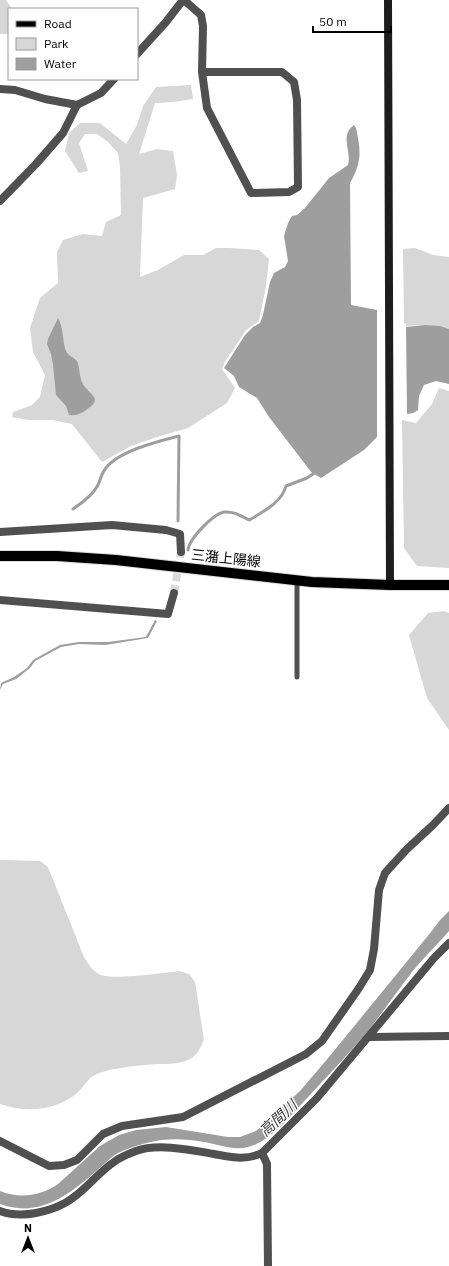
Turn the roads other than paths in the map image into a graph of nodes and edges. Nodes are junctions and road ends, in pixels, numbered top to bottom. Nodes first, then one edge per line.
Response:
1 (184, 0) edge
2 (388, 0) edge
3 (138, 53) edge
4 (202, 72) junction
5 (113, 80) edge
6 (0, 89) edge
7 (77, 105) junction
8 (0, 201) edge
9 (0, 532) edge
10 (181, 552) tunnel mouth
11 (0, 556) edge
12 (297, 580) junction
13 (390, 585) junction
14 (449, 585) edge
15 (174, 593) tunnel mouth
16 (0, 600) edge
17 (297, 678) dead end
18 (449, 808) edge
19 (449, 943) edge
20 (449, 1036) edge
21 (369, 1037) junction
22 (0, 1141) edge
23 (262, 1153) junction
24 (0, 1211) edge
25 (268, 1266) edge

1 - 3 street
1 - 4 street
2 - 13 street
4 - 4 street
5 - 7 street
6 - 7 street
7 - 8 street
9 - 10 street
11 - 12 main road, 三潴上陽線
12 - 13 main road, 三潴上陽線
12 - 17 lane
13 - 14 main road, 三潴上陽線
15 - 16 street
18 - 22 street
19 - 21 street
20 - 21 street
21 - 23 street
23 - 24 street
23 - 25 street

